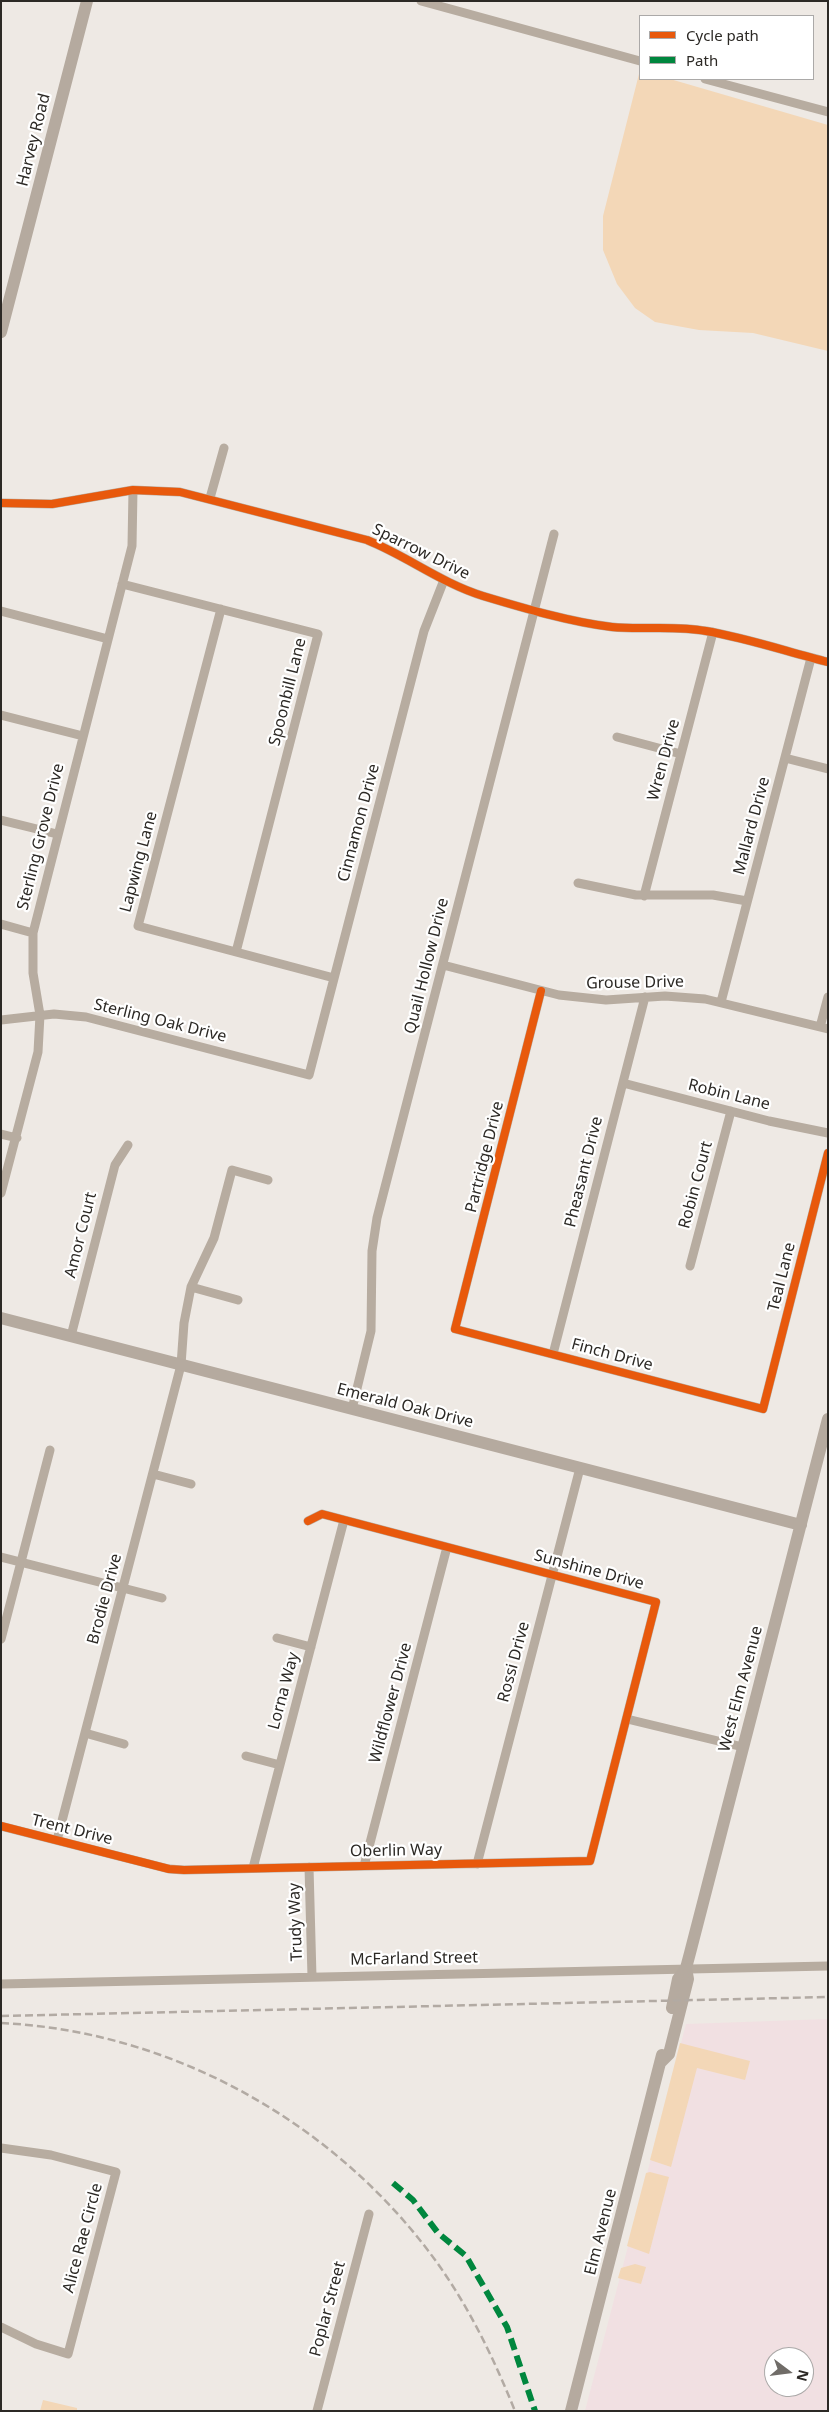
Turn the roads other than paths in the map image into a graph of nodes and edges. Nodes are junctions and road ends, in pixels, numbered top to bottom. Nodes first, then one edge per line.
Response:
1 (87, 1) edge
2 (427, 2) edge
3 (639, 61) edge
4 (709, 80) edge
5 (828, 112) edge
6 (1, 332) edge
7 (224, 448) dead end
8 (133, 490) junction
9 (210, 498) junction
10 (1, 503) edge
11 (554, 534) dead end
12 (444, 580) junction
13 (122, 584) junction
14 (221, 609) junction
15 (534, 610) junction
16 (1, 611) edge
17 (713, 632) junction
18 (108, 638) junction
19 (811, 658) junction
20 (828, 662) edge
21 (1, 715) edge
22 (82, 736) junction
23 (617, 737) dead end
24 (681, 754) junction
25 (785, 758) junction
26 (828, 769) edge
27 (1, 820) edge
28 (57, 834) junction
29 (578, 883) dead end
30 (644, 896) junction
31 (747, 901) junction
32 (1, 924) edge
33 (33, 932) junction
34 (236, 952) junction
35 (443, 965) junction
36 (334, 978) junction
37 (541, 991) junction
38 (644, 997) junction
39 (828, 998) edge
40 (721, 1002) junction
41 (40, 1015) junction
42 (1, 1020) edge
43 (824, 1028) edge
44 (309, 1075) joint
45 (623, 1083) junction
46 (731, 1111) junction
47 (828, 1132) edge
48 (1, 1134) edge
49 (17, 1138) junction
50 (128, 1145) dead end
51 (828, 1153) edge
52 (268, 1180) dead end
53 (1, 1193) edge
54 (690, 1266) dead end
55 (191, 1288) junction
56 (238, 1300) dead end
57 (1, 1318) edge
58 (455, 1329) joint
59 (71, 1336) junction
60 (553, 1354) junction
61 (181, 1365) junction
62 (352, 1409) junction
63 (763, 1409) joint
64 (828, 1418) edge
65 (50, 1450) dead end
66 (580, 1468) junction
67 (153, 1474) junction
68 (191, 1484) dead end
69 (344, 1520) junction
70 (308, 1521) dead end
71 (801, 1525) junction
72 (447, 1547) junction
73 (1, 1557) edge
74 (21, 1561) junction
75 (552, 1575) junction
76 (123, 1587) junction
77 (162, 1598) dead end
78 (277, 1638) dead end
79 (1, 1639) edge
80 (311, 1647) junction
81 (627, 1719) junction
82 (85, 1733) junction
83 (124, 1744) dead end
84 (742, 1747) junction
85 (246, 1756) dead end
86 (280, 1765) junction
87 (1, 1826) edge
88 (58, 1840) junction
89 (590, 1861) joint
90 (477, 1864) junction
91 (364, 1866) junction
92 (309, 1867) junction
93 (253, 1868) junction
94 (202, 1870) joint
95 (828, 1966) edge
96 (686, 1968) junction
97 (312, 1977) junction
98 (1, 1984) edge
99 (678, 2000) joint
100 (1, 2148) edge
101 (369, 2214) dead end
102 (1, 2326) edge
103 (317, 2411) edge
104 (571, 2411) edge

1 - 6 street, Harvey Road
2 - 3 street
4 - 5 street
7 - 9 street
8 - 9 street, Sparrow Drive
8 - 10 street, Sparrow Drive
8 - 13 street, Sterling Grove Drive
9 - 12 street, Sparrow Drive
11 - 15 street, Quail Hollow Drive
12 - 15 street, Sparrow Drive
12 - 36 street, Cinnamon Drive
13 - 14 street, Spoonbill Lane
13 - 18 street, Sterling Grove Drive
14 - 34 street, Spoonbill Lane
14 - 34 street, Lapwing Lane
15 - 17 street, Sparrow Drive
15 - 35 street, Quail Hollow Drive
16 - 18 street
17 - 19 street, Sparrow Drive
17 - 24 street, Wren Drive
18 - 22 street, Sterling Grove Drive
19 - 20 street, Sparrow Drive
19 - 25 street, Mallard Drive
21 - 22 street
22 - 28 street, Sterling Grove Drive
23 - 24 street
24 - 30 street, Wren Drive
25 - 26 street
25 - 31 street, Mallard Drive
27 - 28 street
28 - 33 street, Sterling Grove Drive
29 - 30 street
30 - 31 street
31 - 40 street, Mallard Drive
32 - 33 street
33 - 41 street, Sterling Grove Drive
34 - 36 street, Lapwing Lane
35 - 37 street, Grouse Drive
35 - 62 street, Quail Hollow Drive
36 - 44 street, Cinnamon Drive
37 - 38 street, Grouse Drive
37 - 58 street, Partridge Drive
38 - 40 street, Grouse Drive
38 - 45 street, Pheasant Drive
39 - 43 street
40 - 43 street, Grouse Drive
41 - 42 street, Sterling Oak Drive
41 - 44 street, Sterling Oak Drive
41 - 49 street, Sterling Grove Drive
45 - 46 street, Robin Lane
45 - 60 street, Pheasant Drive
46 - 47 street, Robin Lane
46 - 54 street, Robin Court
48 - 49 street
49 - 53 street, Sterling Grove Drive
50 - 59 street, Amor Court
51 - 63 street, Teal Lane
52 - 55 street, Brodie Drive
55 - 56 street
55 - 61 street, Brodie Drive
57 - 59 street, Emerald Oak Drive
58 - 60 street, Finch Drive
59 - 61 street, Emerald Oak Drive
60 - 63 street, Finch Drive
61 - 62 street, Emerald Oak Drive
61 - 67 street, Brodie Drive
62 - 66 street, Emerald Oak Drive
64 - 71 street, West Elm Avenue
65 - 74 street
66 - 71 street, Emerald Oak Drive
66 - 75 street, Rossi Drive
67 - 68 street
67 - 76 street, Brodie Drive
69 - 70 street, Sunshine Drive
69 - 72 street, Sunshine Drive
69 - 80 street, Lorna Way
71 - 84 street, West Elm Avenue
72 - 75 street, Sunshine Drive
72 - 91 street, Wildflower Drive
73 - 74 street
74 - 76 street
74 - 79 street
75 - 81 street, Sunshine Drive
75 - 90 street, Rossi Drive
76 - 77 street
76 - 82 street, Brodie Drive
78 - 80 street
80 - 86 street, Lorna Way
81 - 84 street
81 - 89 street, Sunshine Drive
82 - 83 street
82 - 88 street, Brodie Drive
84 - 96 street, West Elm Avenue
85 - 86 street
86 - 93 street, Lorna Way
87 - 88 street, Trent Drive
88 - 94 street, Trent Drive
89 - 90 street, Oberlin Way
90 - 91 street, Oberlin Way
91 - 92 street, Oberlin Way
92 - 93 street, Oberlin Way
92 - 97 street, Trudy Way
93 - 94 street, Oberlin Way
95 - 96 street, McFarland Street
96 - 97 street, McFarland Street
96 - 99 street, West Elm Avenue
97 - 98 street, McFarland Street
99 - 104 street, Elm Avenue
100 - 102 street, Alice Rae Circle
101 - 103 street, Poplar Street

